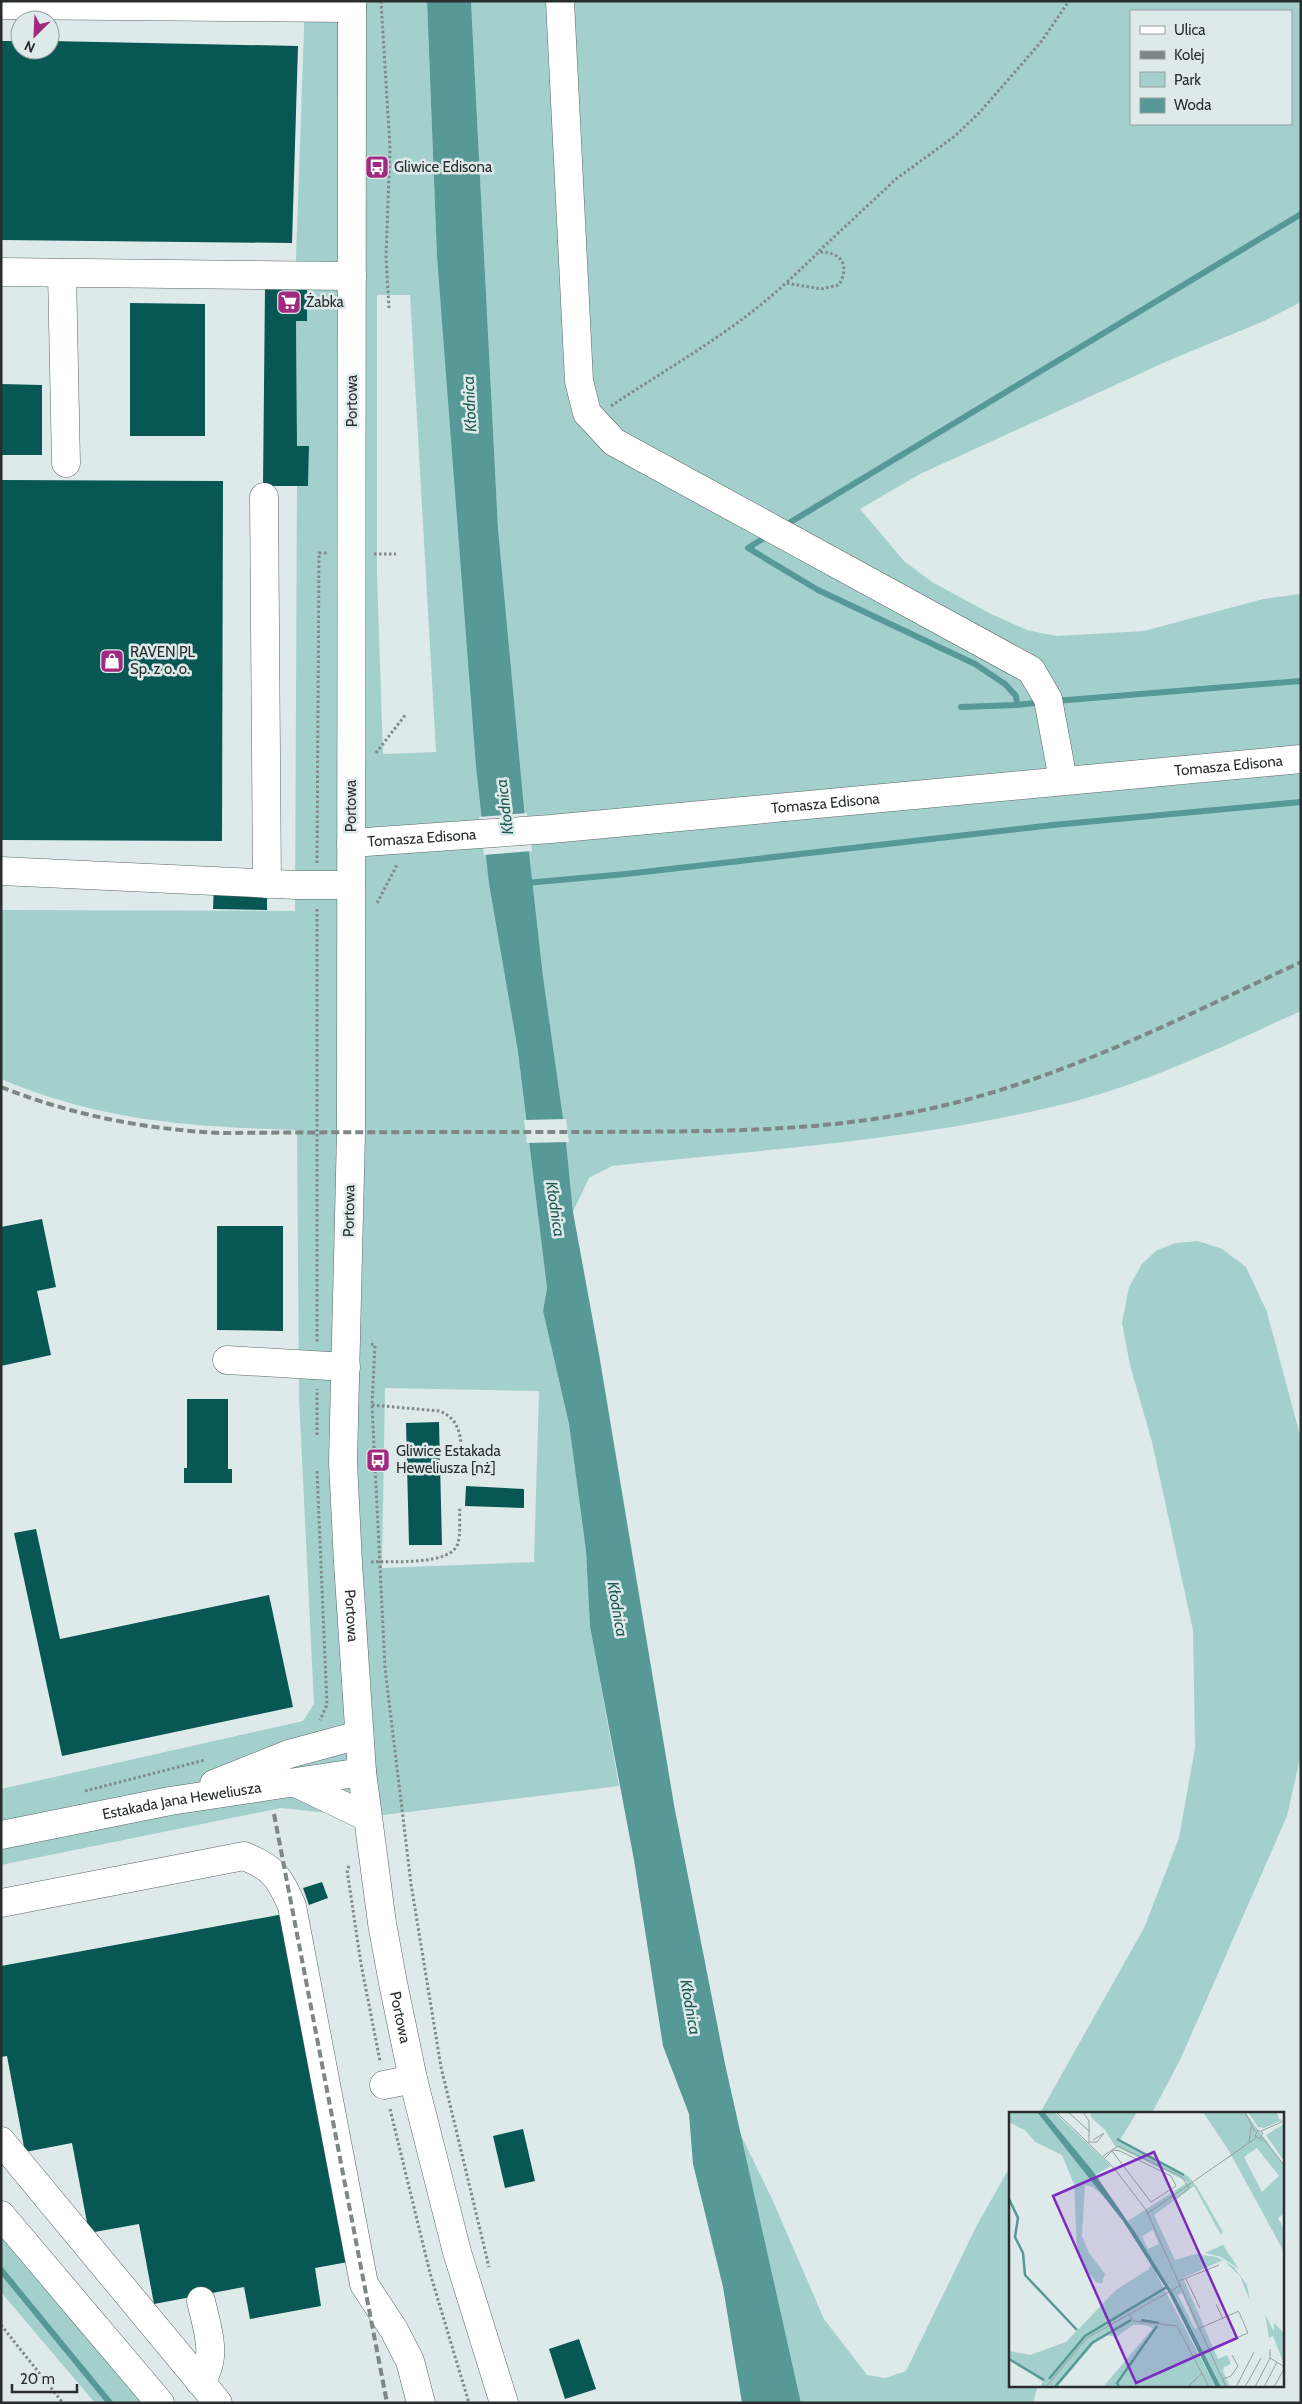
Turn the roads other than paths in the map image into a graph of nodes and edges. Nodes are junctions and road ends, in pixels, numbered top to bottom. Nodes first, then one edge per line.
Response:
1 (560, 1) edge
2 (1, 5) edge
3 (352, 5) edge
4 (1, 272) edge
5 (62, 273) junction
6 (352, 276) junction
7 (66, 463) dead end
8 (264, 497) dead end
9 (1301, 759) edge
10 (1062, 780) junction
11 (351, 843) junction
12 (1, 871) edge
13 (267, 884) junction
14 (350, 885) junction
15 (227, 1360) dead end
16 (346, 1367) junction
17 (359, 1734) junction
18 (362, 1772) junction
19 (296, 1783) junction
20 (170, 1801) junction
21 (367, 1817) junction
22 (1, 1835) edge
23 (1, 1902) edge
24 (413, 2079) junction
25 (384, 2085) dead end
26 (1, 2141) edge
27 (1, 2215) edge
28 (200, 2301) dead end
29 (200, 2382) junction
30 (160, 2403) edge
31 (218, 2403) edge
32 (421, 2403) edge
33 (504, 2403) edge

1 - 10 street
2 - 3 street
3 - 6 street, Portowa
4 - 5 street
5 - 6 street
5 - 7 street
6 - 11 street, Portowa
8 - 13 street
9 - 10 street, Tomasza Edisona
10 - 11 street, Tomasza Edisona
11 - 14 street, Portowa
12 - 13 street
13 - 14 street
14 - 16 street, Portowa
15 - 16 street
16 - 17 street, Portowa
17 - 18 street, Portowa
17 - 20 street
18 - 19 street, Estakada Jana Heweliusza
18 - 21 street, Portowa
19 - 20 street, Estakada Jana Heweliusza
19 - 21 street
20 - 22 street, Estakada Jana Heweliusza
21 - 24 street, Portowa
23 - 32 street
24 - 25 street
24 - 33 street, Portowa
26 - 29 street
27 - 30 street
28 - 29 street
29 - 31 street

